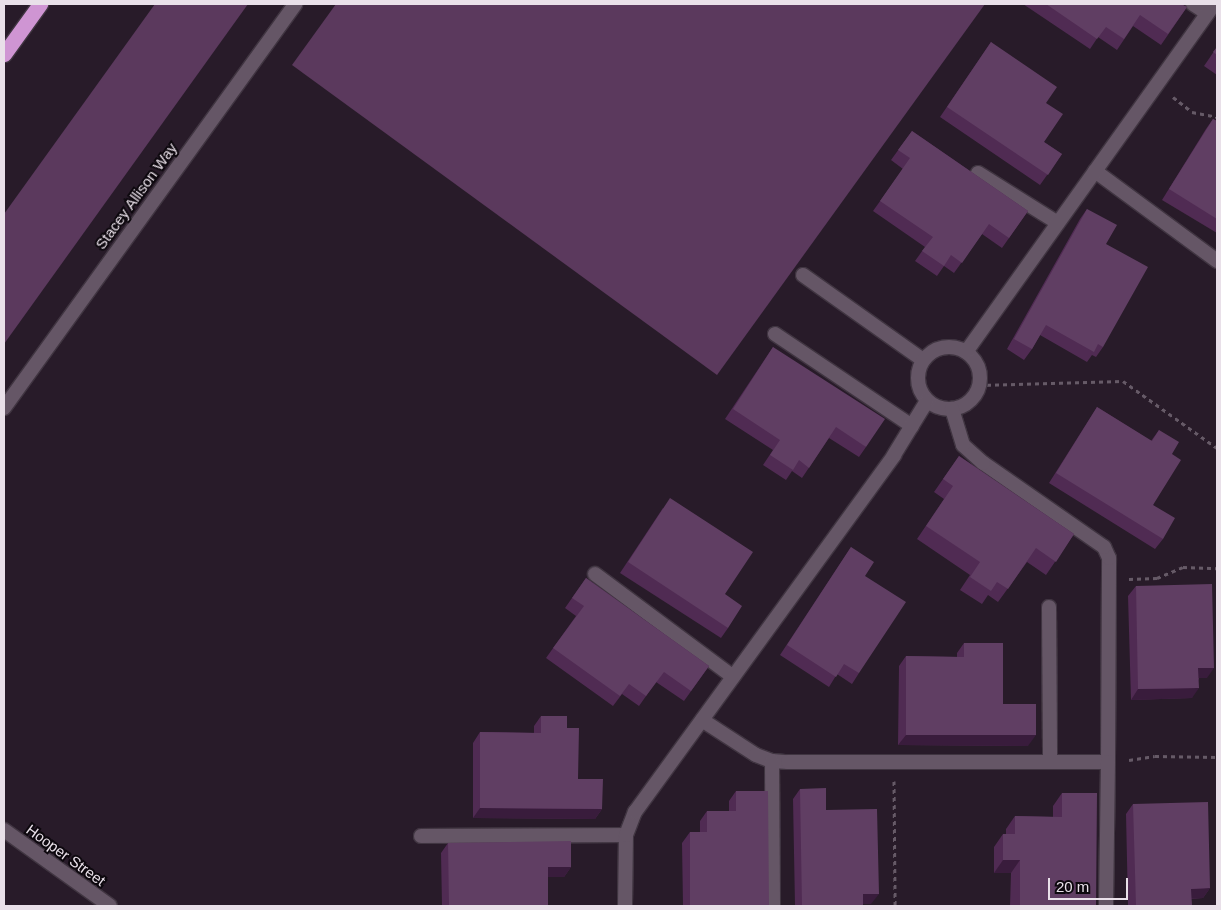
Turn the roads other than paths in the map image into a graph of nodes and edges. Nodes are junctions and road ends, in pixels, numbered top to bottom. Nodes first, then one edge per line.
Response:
1 (40, 4) edge
2 (295, 4) edge
3 (1193, 4) edge
4 (1210, 8) edge
5 (4, 54) edge
6 (1095, 171) junction
7 (978, 173) dead end
8 (1058, 223) junction
9 (1217, 261) edge
10 (802, 275) dead end
11 (775, 334) dead end
12 (966, 352) junction
13 (923, 360) junction
14 (927, 401) junction
15 (4, 408) edge
16 (952, 409) junction
17 (912, 426) junction
18 (595, 574) dead end
19 (1049, 607) dead end
20 (733, 677) junction
21 (702, 720) junction
22 (772, 761) junction
23 (1050, 762) junction
24 (1108, 762) junction
25 (4, 830) edge
26 (626, 835) junction
27 (421, 836) dead end
28 (110, 906) edge
29 (625, 906) edge
30 (773, 906) edge
31 (1106, 906) edge

1 - 5 highway
2 - 15 street, Stacey Allison Way
3 - 4 street
4 - 6 street
6 - 8 street
6 - 9 street
7 - 8 street
8 - 12 street
10 - 13 street
11 - 17 street
12 - 13 street
12 - 16 street
13 - 14 street
14 - 16 street
14 - 17 street
16 - 24 street
17 - 20 street
18 - 20 street
19 - 23 street
20 - 21 street
21 - 22 street
21 - 26 street
22 - 23 street
22 - 30 street
23 - 24 street
24 - 31 street
25 - 28 street, Hooper Street
26 - 27 street
26 - 29 street

